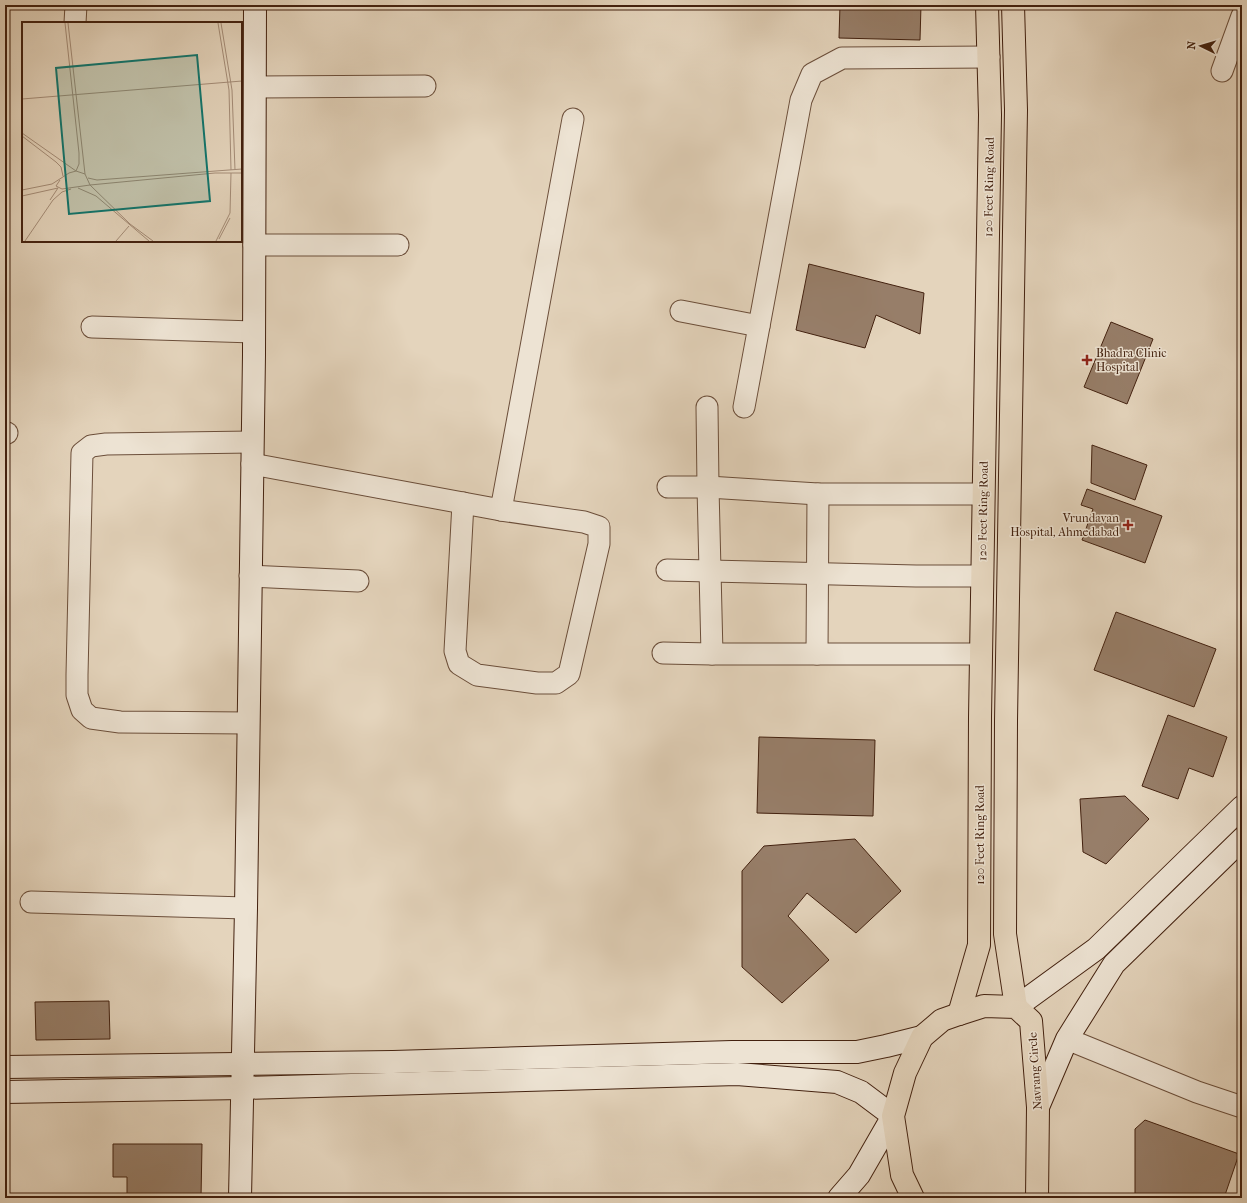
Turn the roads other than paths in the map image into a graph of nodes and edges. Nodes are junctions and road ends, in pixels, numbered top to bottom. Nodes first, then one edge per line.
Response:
1 (76, 5) edge
2 (256, 5) edge
3 (987, 5) edge
4 (1013, 5) edge
5 (1242, 16) edge
6 (75, 22) edge
7 (989, 57) junction
8 (1222, 71) dead end
9 (425, 86) dead end
10 (256, 87) junction
11 (573, 119) dead end
12 (254, 245) junction
13 (398, 245) dead end
14 (681, 311) dead end
15 (759, 326) junction
16 (92, 327) dead end
17 (254, 332) junction
18 (707, 407) dead end
19 (744, 407) dead end
20 (252, 442) junction
21 (252, 464) junction
22 (668, 487) dead end
23 (708, 487) junction
24 (818, 494) junction
25 (983, 494) junction
26 (463, 503) junction
27 (501, 510) junction
28 (667, 570) dead end
29 (710, 570) junction
30 (817, 573) junction
31 (250, 576) junction
32 (982, 576) junction
33 (358, 581) dead end
34 (663, 652) dead end
35 (712, 654) junction
36 (817, 654) junction
37 (981, 654) junction
38 (248, 723) junction
39 (1242, 807) edge
40 (1242, 839) edge
41 (31, 902) dead end
42 (246, 908) junction
43 (1016, 1007) junction
44 (959, 1014) junction
45 (922, 1037) junction
46 (1067, 1039) junction
47 (533, 1058) junction
48 (242, 1064) junction
49 (5, 1067) edge
50 (533, 1080) junction
51 (242, 1088) junction
52 (5, 1092) edge
53 (1038, 1107) junction
54 (1242, 1107) edge
55 (893, 1116) junction
56 (1037, 1152) junction
57 (240, 1198) edge
58 (839, 1198) edge
59 (913, 1198) edge
60 (1037, 1198) edge
61 (1048, 1198) edge

1 - 6 street
2 - 10 street
3 - 7 main road, 120 Feet Ring Road
4 - 43 main road
5 - 8 street
7 - 15 street
7 - 25 main road, 120 Feet Ring Road
9 - 10 street
10 - 12 street
11 - 27 street
12 - 13 street
12 - 17 street
14 - 15 street
15 - 19 street
16 - 17 street
17 - 20 street
18 - 23 street
20 - 21 street
20 - 38 street
21 - 26 street
21 - 31 street
22 - 23 street
23 - 24 street
23 - 29 street
24 - 25 street
24 - 30 street
25 - 32 main road, 120 Feet Ring Road
26 - 27 street
26 - 27 street
28 - 29 street
29 - 30 street
29 - 35 street
30 - 32 street
30 - 36 street
31 - 33 street
31 - 38 street
32 - 37 main road, 120 Feet Ring Road
34 - 35 street
35 - 36 street
36 - 37 street
37 - 44 main road, 120 Feet Ring Road
38 - 42 street
39 - 43 street
40 - 46 street
41 - 42 street
42 - 48 street
43 - 44 main road
43 - 53 main road, Navrang Circle
44 - 45 main road
45 - 47 street
45 - 55 main road
46 - 53 street
46 - 54 street
47 - 48 street
47 - 50 street
48 - 49 street
48 - 51 street
50 - 51 street
50 - 55 street
51 - 52 street
51 - 57 street
53 - 56 main road, Navrang Circle
55 - 58 street
55 - 59 main road
56 - 60 main road, Navrang Circle
56 - 61 street

